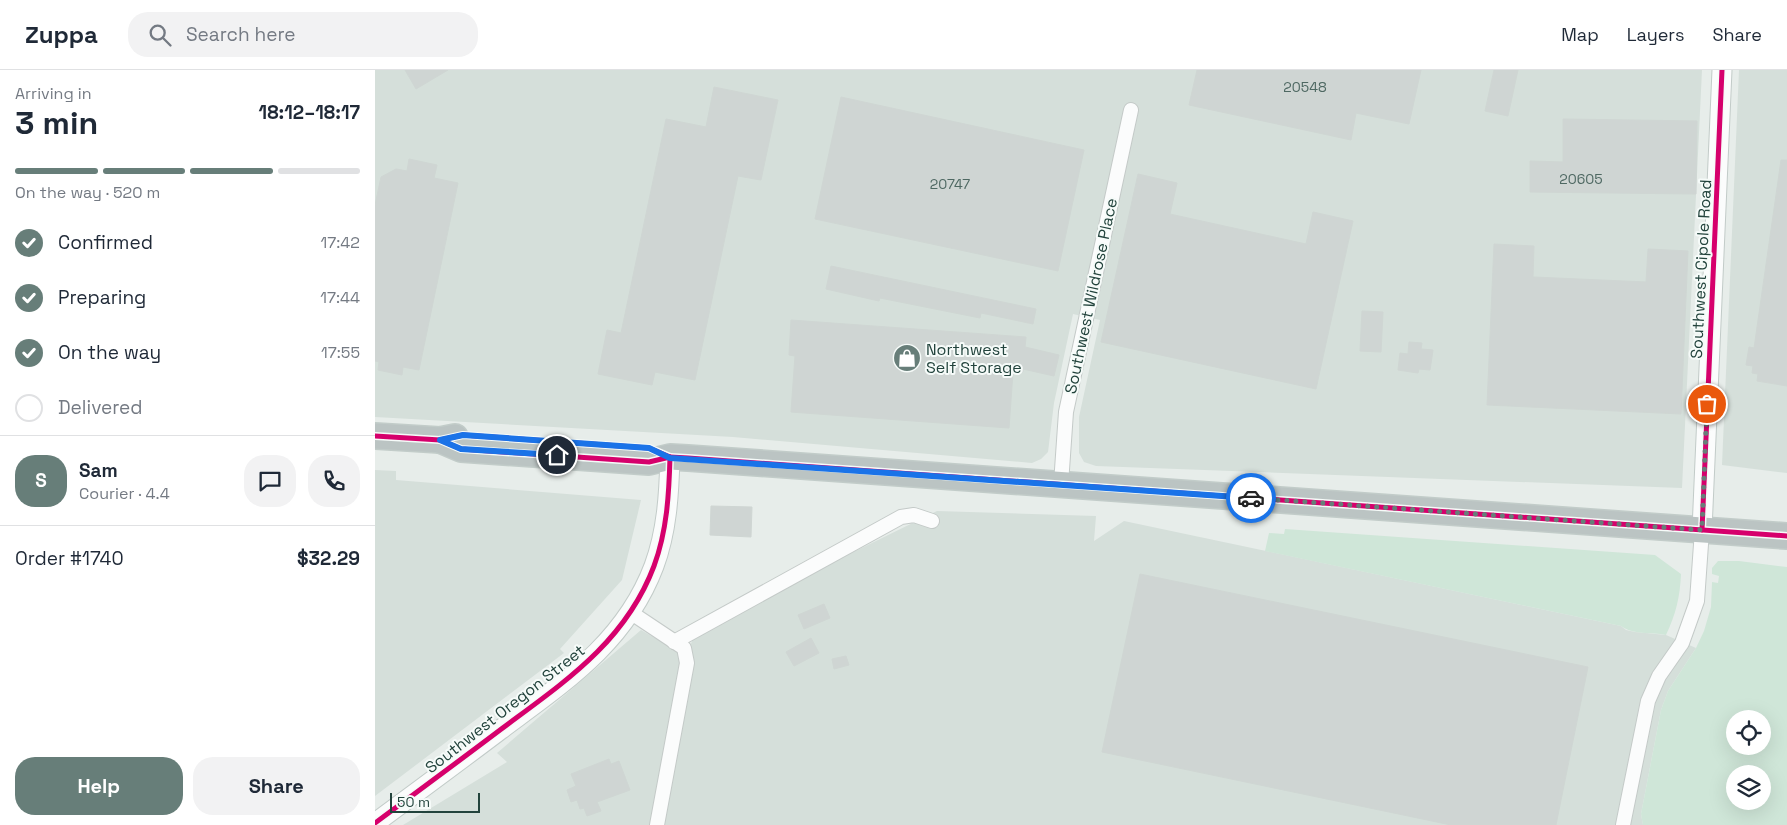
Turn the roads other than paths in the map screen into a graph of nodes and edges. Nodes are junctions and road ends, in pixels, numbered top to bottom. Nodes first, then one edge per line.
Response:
1 (1722, 70) edge
2 (1131, 110) dead end
3 (375, 436) edge
4 (670, 458) junction
5 (1061, 484) junction
6 (932, 521) dead end
7 (1702, 530) junction
8 (1787, 536) edge
9 (630, 612) junction
10 (674, 642) junction
11 (375, 823) edge
12 (657, 825) edge
13 (1623, 825) edge

1 - 7 main road, Southwest Cipole Road
2 - 5 street, Southwest Wildrose Place
3 - 4 highway
4 - 5 highway
4 - 9 main road, Southwest Oregon Street
5 - 7 highway
6 - 10 street
7 - 8 highway
7 - 13 street
9 - 10 street
9 - 11 main road, Southwest Oregon Street
10 - 12 street

